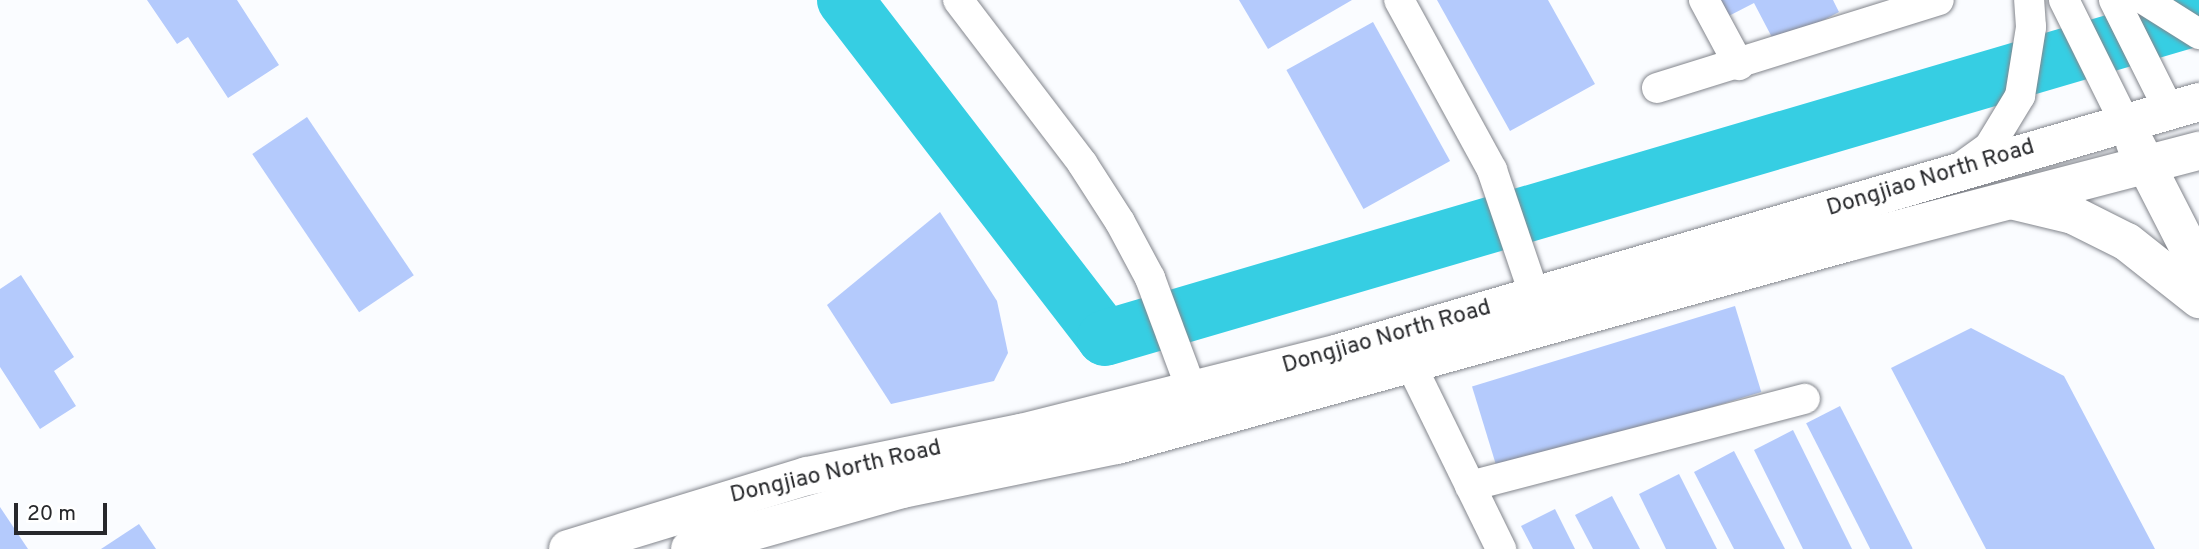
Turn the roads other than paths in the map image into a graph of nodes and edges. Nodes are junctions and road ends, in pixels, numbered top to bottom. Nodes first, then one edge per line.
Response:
1 (958, 0) edge
2 (1704, 0) edge
3 (1939, 0) edge
4 (2114, 0) edge
5 (1404, 2) edge
6 (2151, 2) edge
7 (2068, 7) edge
8 (2030, 14) edge
9 (2199, 34) edge
10 (1739, 65) junction
11 (1657, 88) dead end
12 (2184, 106) edge
13 (2125, 122) junction
14 (2196, 158) edge
15 (2145, 165) junction
16 (1953, 173) junction
17 (2010, 199) junction
18 (2199, 268) edge
19 (2199, 299) edge
20 (1540, 312) junction
21 (1410, 365) junction
22 (1192, 391) junction
23 (1805, 400) dead end
24 (1470, 486) junction
25 (568, 549) edge
26 (690, 549) edge
27 (1501, 549) edge

1 - 22 street
2 - 10 street
3 - 10 street
4 - 12 street
5 - 20 street
6 - 9 street
7 - 13 street
8 - 16 street
10 - 11 street
12 - 13 main road, Dongjiao North Road
12 - 14 main road
13 - 15 main road
13 - 16 main road, Dongjiao North Road
14 - 15 main road, Dongjiao North Road
15 - 17 main road, Dongjiao North Road
15 - 18 main road
16 - 20 main road, Dongjiao North Road
17 - 19 main road
17 - 20 main road, Dongjiao North Road
20 - 21 main road, Dongjiao North Road
20 - 22 main road, Dongjiao North Road
21 - 24 street
21 - 26 main road, Dongjiao North Road
22 - 25 main road, Dongjiao North Road
23 - 24 street
24 - 27 street

